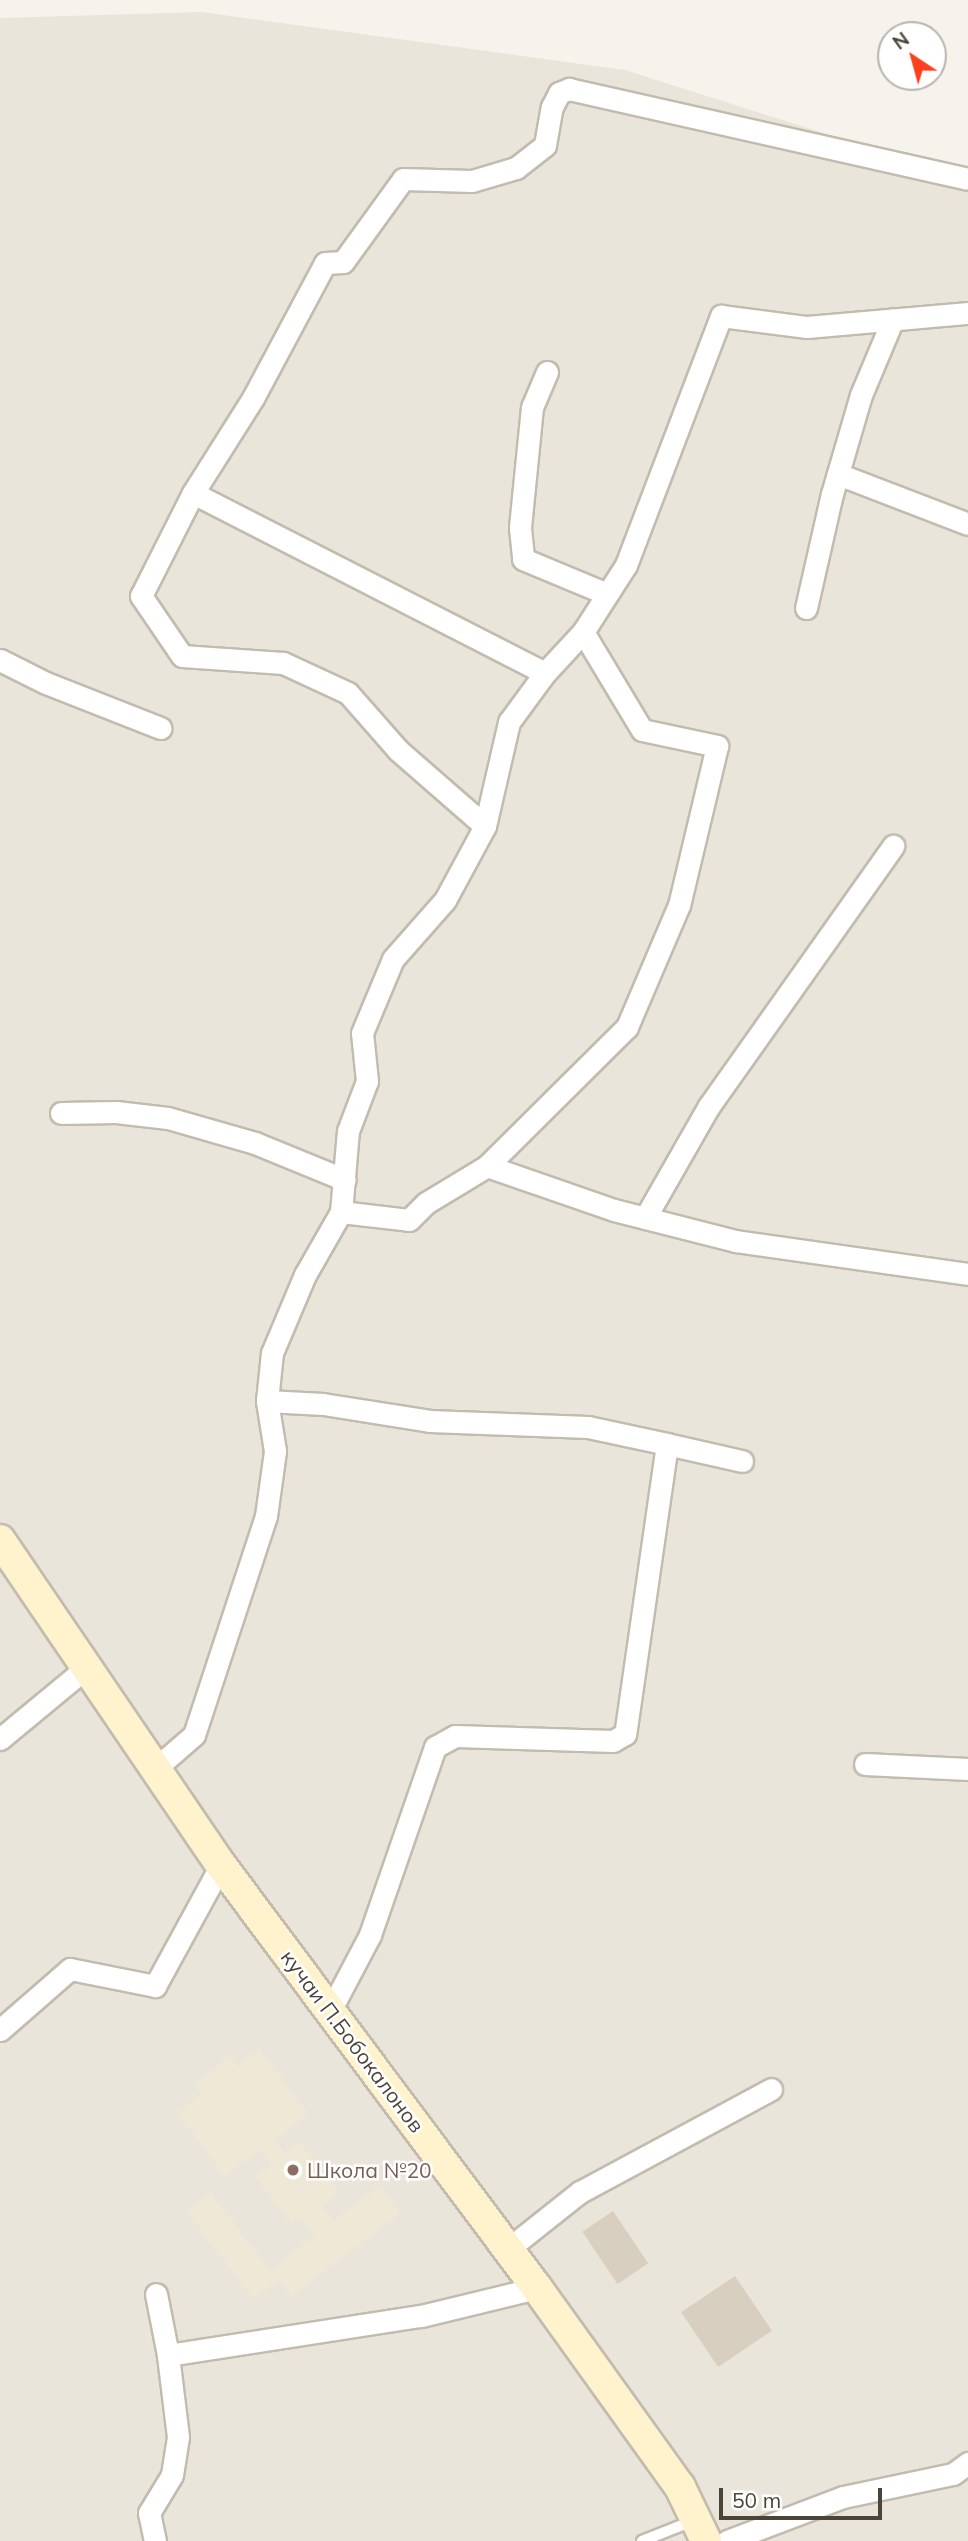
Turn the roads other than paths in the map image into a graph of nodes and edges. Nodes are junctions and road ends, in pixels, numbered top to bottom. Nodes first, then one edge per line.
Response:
1 (967, 179) edge
2 (968, 313) edge
3 (893, 320) junction
4 (547, 372) dead end
5 (838, 474) junction
6 (193, 493) junction
7 (968, 524) edge
8 (607, 594) junction
9 (806, 608) dead end
10 (583, 632) junction
11 (0, 660) edge
12 (545, 673) junction
13 (160, 728) dead end
14 (485, 826) junction
15 (893, 846) dead end
16 (61, 1113) dead end
17 (487, 1166) junction
18 (345, 1180) junction
19 (341, 1212) junction
20 (645, 1218) junction
21 (968, 1274) edge
22 (267, 1402) junction
23 (667, 1444) junction
24 (742, 1461) dead end
25 (4, 1555) edge
26 (88, 1667) junction
27 (0, 1740) edge
28 (865, 1764) dead end
29 (157, 1767) junction
30 (968, 1769) edge
31 (221, 1865) junction
32 (330, 2011) junction
33 (0, 2030) edge
34 (771, 2089) dead end
35 (508, 2249) junction
36 (537, 2288) junction
37 (156, 2294) dead end
38 (168, 2355) junction
39 (968, 2463) edge
40 (701, 2530) edge
41 (155, 2541) edge
42 (642, 2541) edge
43 (727, 2541) edge

1 - 6 street
2 - 3 street
3 - 5 street
3 - 8 street
4 - 8 street
5 - 7 street
5 - 9 street
6 - 12 street
6 - 14 street
8 - 10 street
10 - 12 street
10 - 17 street
11 - 13 street
12 - 14 street
14 - 18 street
15 - 20 street
16 - 18 street
17 - 19 street
17 - 20 street
18 - 19 street
19 - 22 street
20 - 21 street
22 - 23 street
22 - 29 street
23 - 24 street
23 - 32 street
25 - 26 main road, кучаи П.Бобокалонов
26 - 27 street
26 - 29 main road, кучаи П.Бобокалонов
28 - 30 street
29 - 31 main road, кучаи П.Бобокалонов
31 - 32 main road, кучаи П.Бобокалонов
31 - 33 street
32 - 35 main road, кучаи П.Бобокалонов
34 - 35 street
35 - 36 main road, кучаи П.Бобокалонов
36 - 38 street
36 - 40 main road, кучаи П.Бобокалонов
37 - 38 street
38 - 41 street
39 - 43 street
40 - 42 lane

